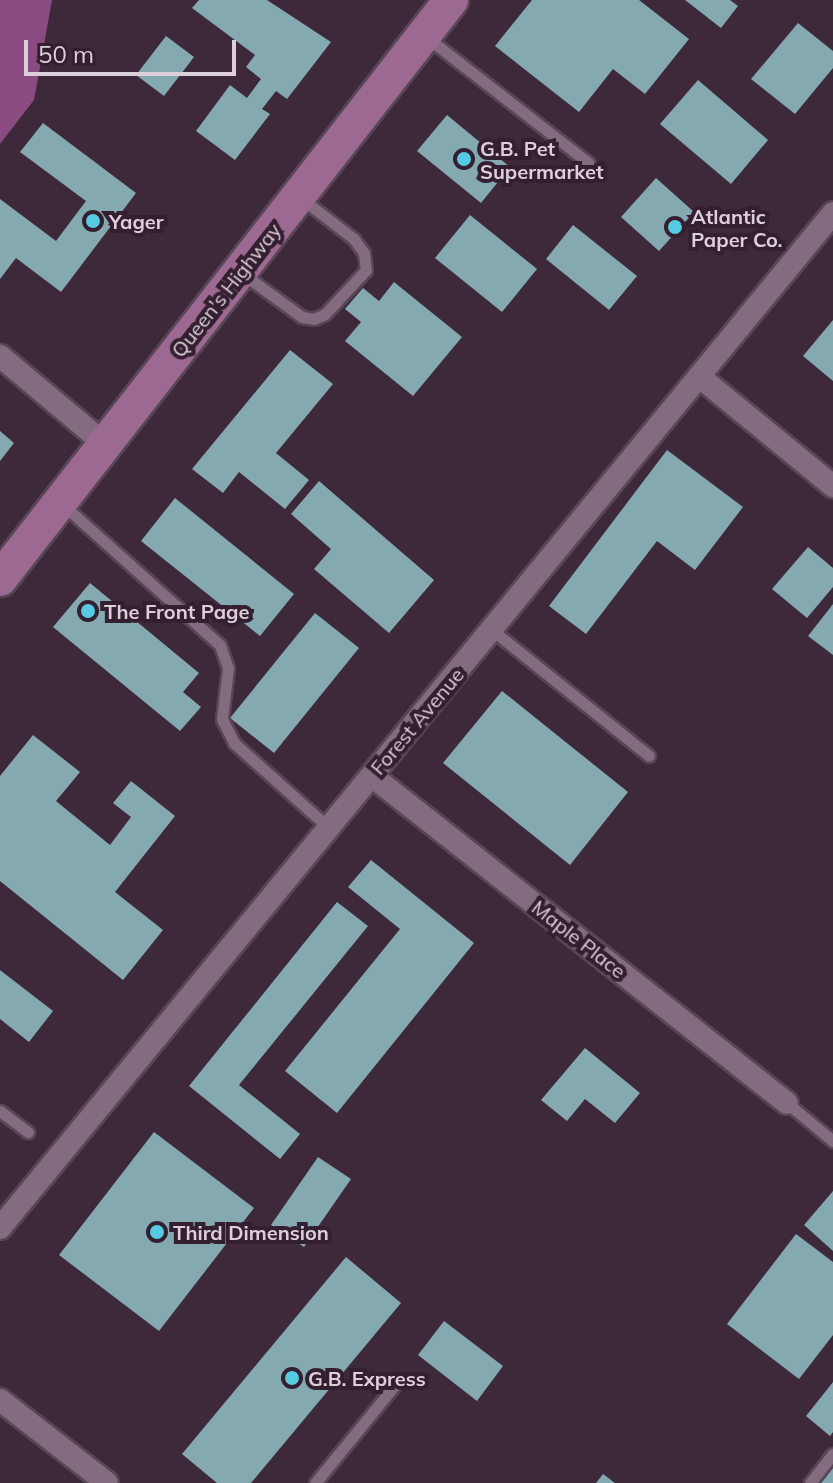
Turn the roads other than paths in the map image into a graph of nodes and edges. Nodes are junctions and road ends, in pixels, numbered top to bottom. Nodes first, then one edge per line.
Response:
1 (451, 0) edge
2 (423, 35) junction
3 (589, 163) dead end
4 (298, 196) junction
5 (833, 213) edge
6 (240, 271) junction
7 (0, 356) edge
8 (701, 378) junction
9 (106, 445) junction
10 (833, 486) edge
11 (60, 503) junction
12 (0, 579) edge
13 (492, 630) junction
14 (649, 756) dead end
15 (372, 776) junction
16 (329, 829) junction
17 (787, 1103) joint
18 (0, 1111) edge
19 (28, 1132) dead end
20 (833, 1141) edge
21 (0, 1228) edge
22 (394, 1386) dead end
23 (0, 1400) edge
24 (833, 1454) edge
25 (107, 1483) edge
26 (315, 1483) edge
27 (810, 1483) edge

1 - 2 main road, Queen's Highway
2 - 3 lane
2 - 4 main road, Queen's Highway
4 - 6 main road, Queen's Highway
4 - 6 lane
5 - 8 street, Forest Avenue
6 - 9 main road, Queen's Highway
7 - 9 street
8 - 10 street
8 - 13 street, Forest Avenue
9 - 11 main road, Queen's Highway
11 - 12 main road, Queen's Highway
11 - 16 lane
13 - 14 lane
13 - 15 street, Forest Avenue
15 - 16 street, Forest Avenue
15 - 17 street, Maple Place
16 - 21 street, Forest Avenue
17 - 20 lane
18 - 19 lane
22 - 26 lane
23 - 25 street
24 - 27 lane

